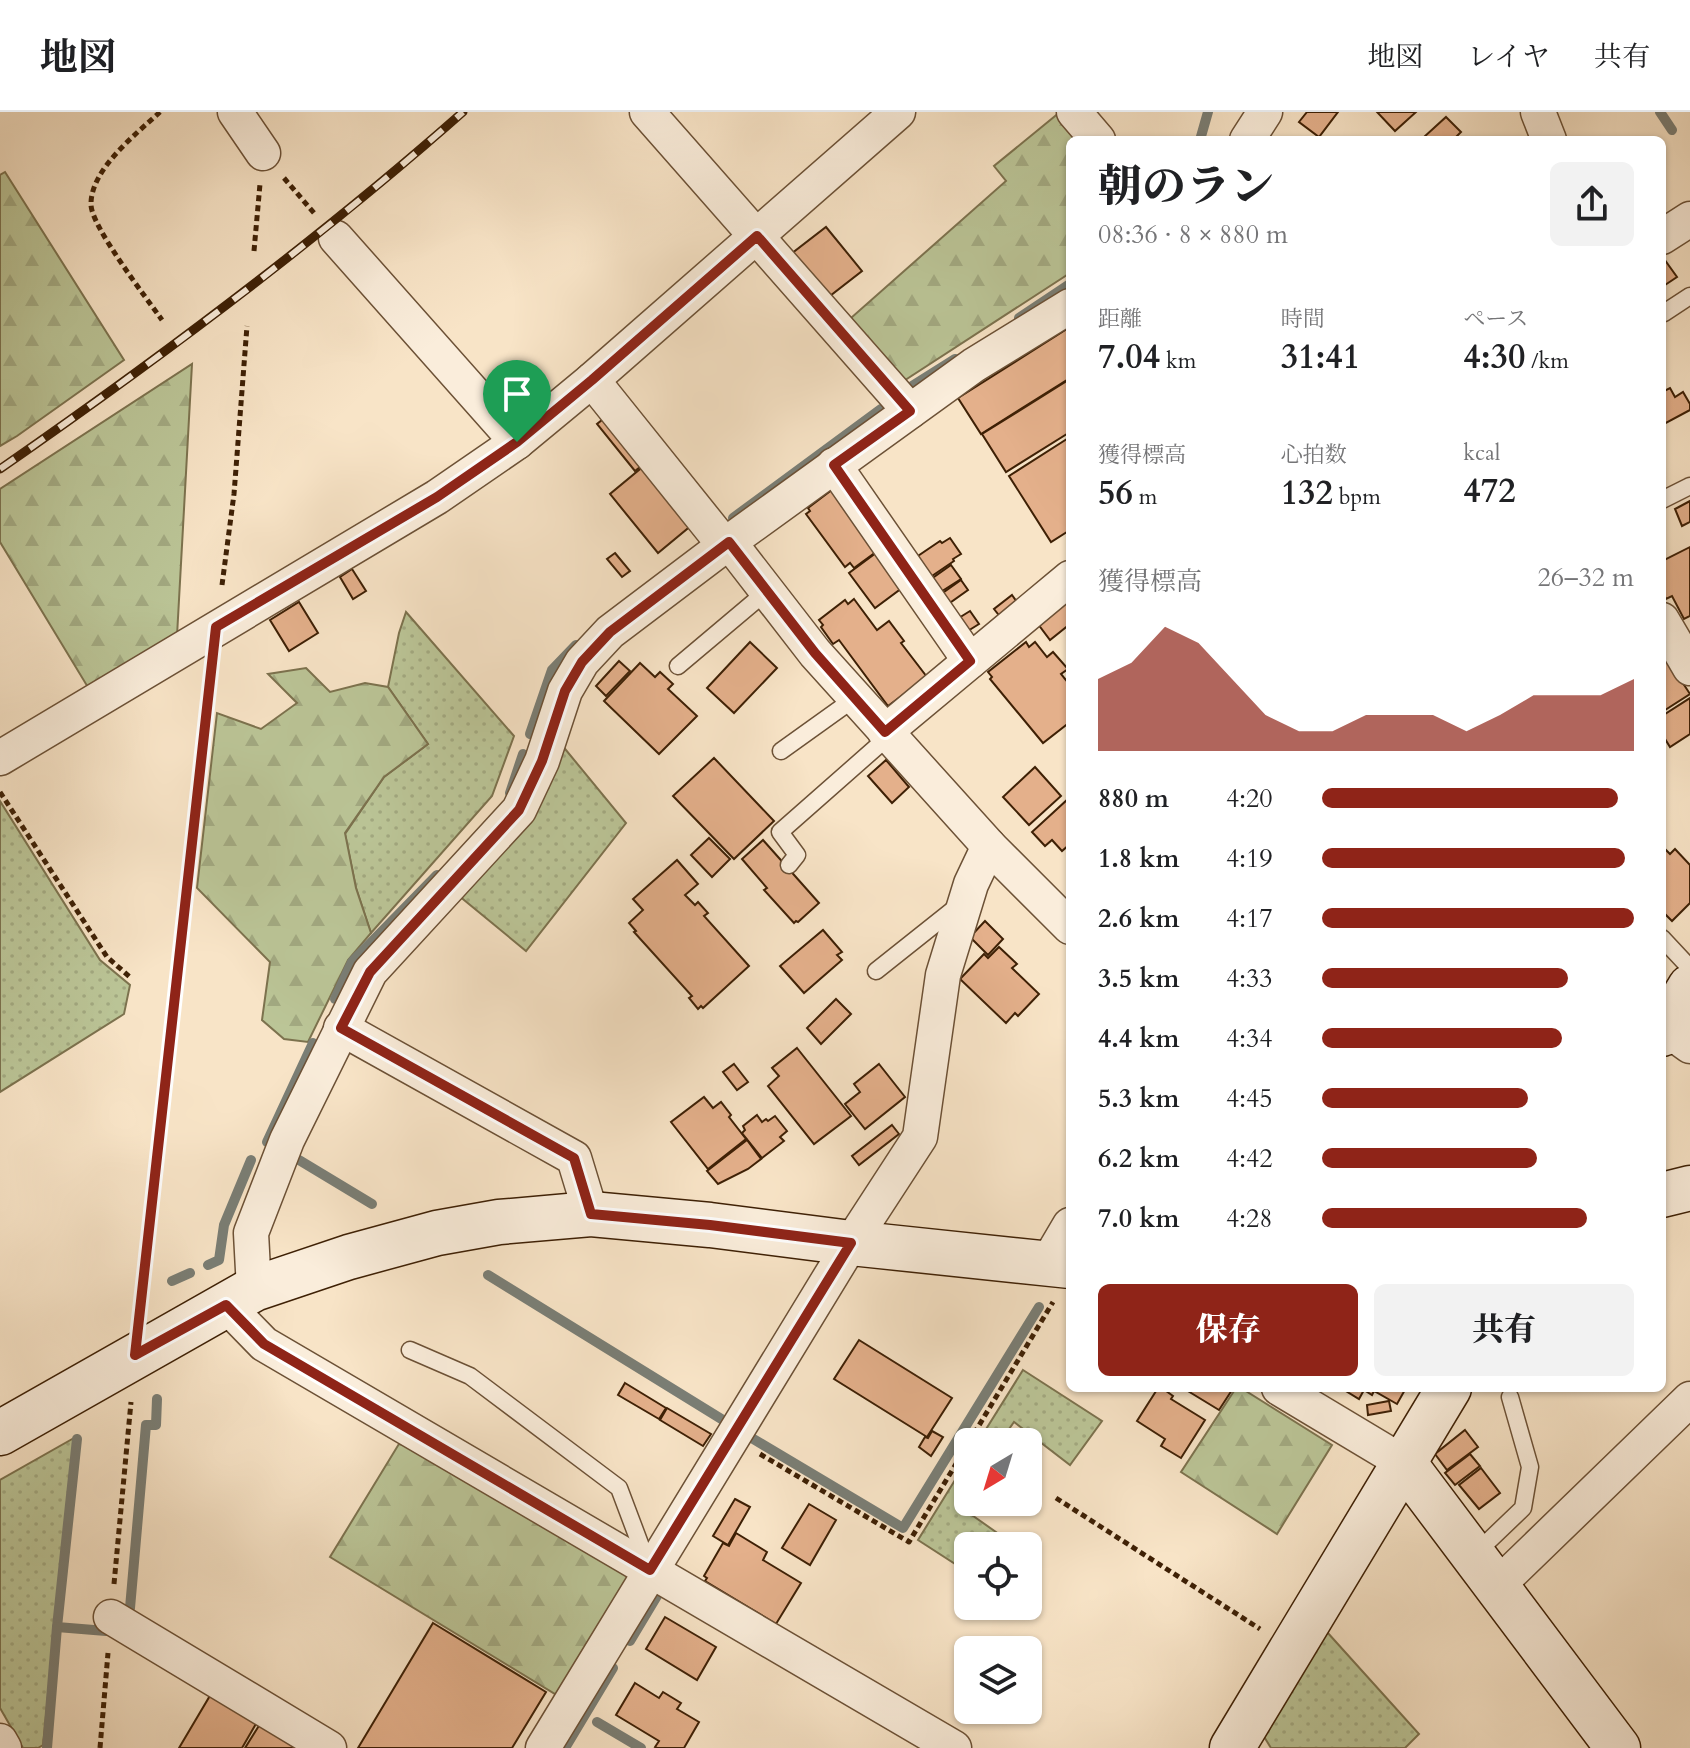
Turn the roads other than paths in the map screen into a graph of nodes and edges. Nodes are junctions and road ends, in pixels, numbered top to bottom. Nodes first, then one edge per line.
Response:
1 (235, 112) edge
2 (647, 112) edge
3 (898, 112) edge
4 (1074, 112) edge
5 (1265, 112) edge
6 (1538, 112) edge
7 (1095, 136) edge
8 (1250, 136) edge
9 (1547, 136) edge
10 (263, 153) road end
11 (1690, 221) edge
12 (1666, 235) edge
13 (757, 236) junction
14 (336, 238) road end
15 (1690, 296) edge
16 (1066, 308) edge
17 (1666, 312) edge
18 (592, 380) junction
19 (910, 411) junction
20 (517, 442) junction
21 (834, 465) junction
22 (1690, 486) edge
23 (1666, 498) edge
24 (729, 542) junction
25 (1066, 581) edge
26 (767, 591) junction
27 (1666, 627) edge
28 (970, 661) junction
29 (678, 666) dead end
30 (1690, 668) edge
31 (855, 698) junction
32 (887, 734) junction
33 (781, 751) dead end
34 (0, 758) edge
35 (989, 846) junction
36 (789, 865) dead end
37 (967, 899) junction
38 (1066, 923) edge
39 (1666, 942) edge
40 (1690, 968) edge
41 (876, 971) dead end
42 (1690, 987) edge
43 (341, 1028) junction
44 (1672, 1036) edge
45 (1690, 1188) edge
46 (1666, 1194) edge
47 (591, 1214) junction
48 (1066, 1242) edge
49 (851, 1243) junction
50 (1058, 1275) edge
51 (240, 1297) junction
52 (410, 1350) dead end
53 (1286, 1392) edge
54 (1447, 1392) edge
55 (1510, 1397) dead end
56 (1688, 1405) edge
57 (0, 1433) edge
58 (1404, 1463) junction
59 (650, 1570) junction
60 (1485, 1571) junction
61 (111, 1617) road end
62 (0, 1741) edge
63 (1244, 1742) edge
64 (4, 1748) edge
65 (329, 1748) edge
66 (543, 1748) edge
67 (954, 1748) edge
68 (1618, 1748) edge

1 - 10 street
2 - 13 street
3 - 13 street
4 - 7 street
5 - 8 street
6 - 9 street
11 - 12 street
13 - 18 street
13 - 19 street
14 - 20 street
15 - 17 lane
16 - 19 street
18 - 20 street
18 - 24 street
19 - 21 street
20 - 34 street
21 - 24 street
21 - 28 street
22 - 23 lane
24 - 26 street
24 - 43 street
25 - 28 street
26 - 29 lane
26 - 31 street
27 - 30 street
28 - 32 street
31 - 32 street
31 - 33 lane
32 - 35 street
32 - 36 lane
35 - 37 street
35 - 38 street
37 - 41 lane
37 - 49 street
39 - 40 lane
42 - 44 street
43 - 47 street
43 - 51 street
45 - 46 street
47 - 49 street
47 - 51 street
48 - 50 street
49 - 50 street
49 - 59 street
51 - 57 street
51 - 59 street
52 - 59 lane
53 - 58 street
54 - 58 street
55 - 60 lane
56 - 60 street
58 - 60 street
58 - 63 street
59 - 66 street
59 - 67 street
60 - 68 street
61 - 65 street
62 - 64 street

